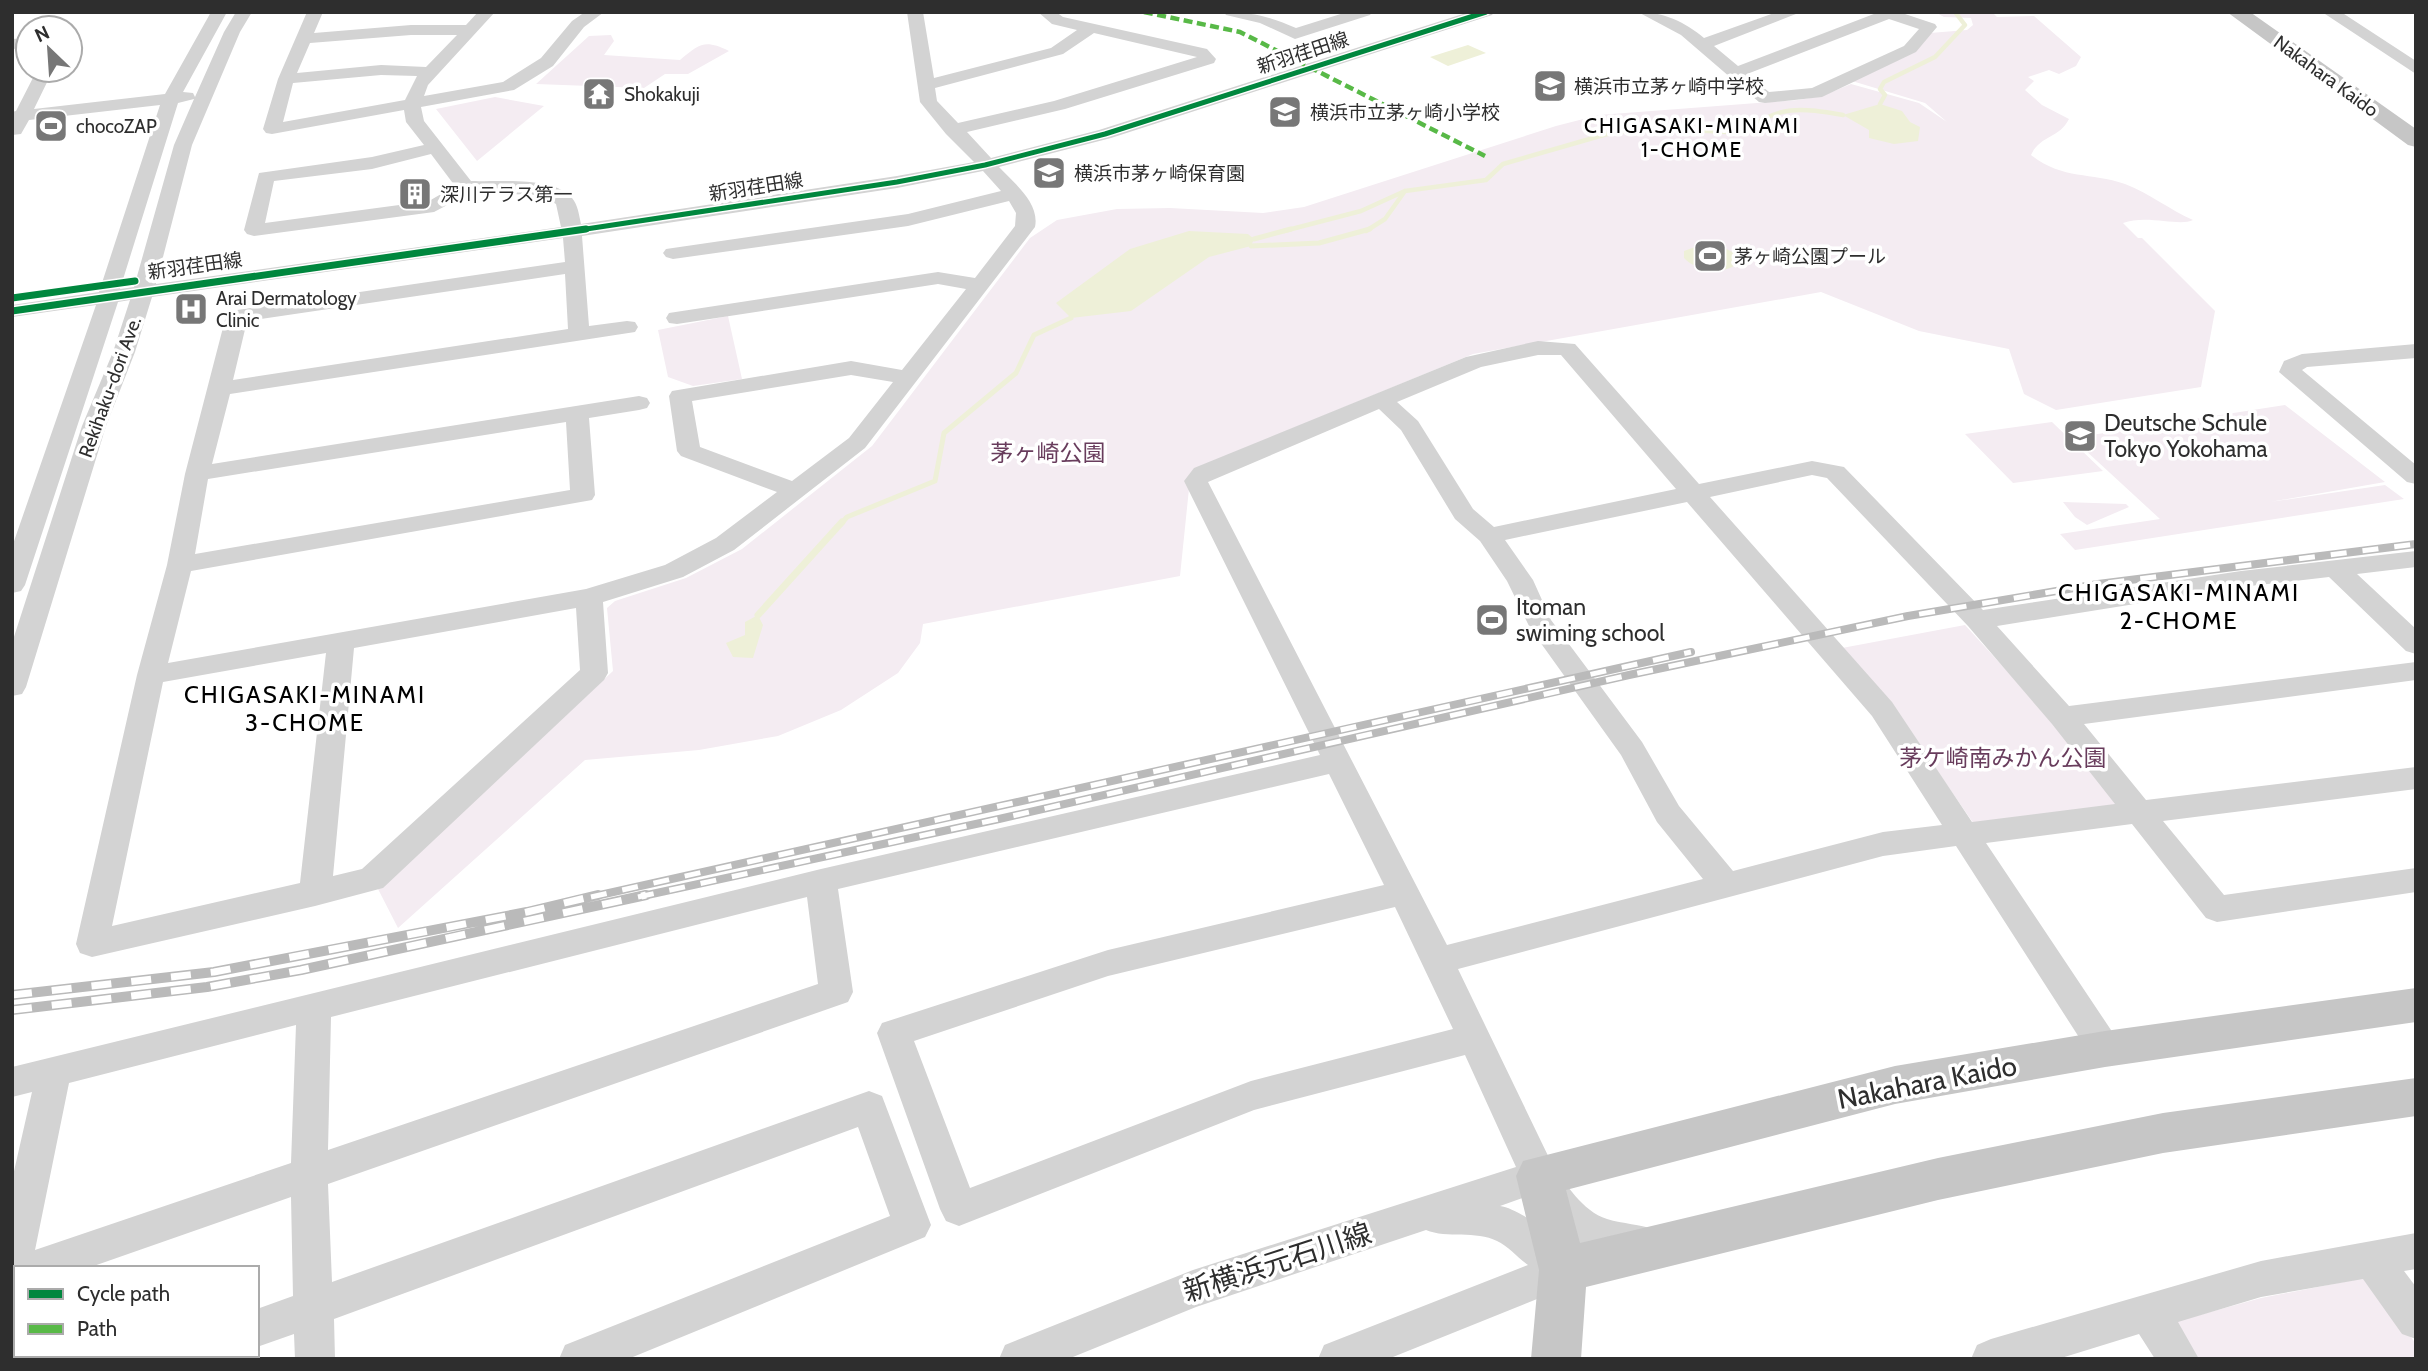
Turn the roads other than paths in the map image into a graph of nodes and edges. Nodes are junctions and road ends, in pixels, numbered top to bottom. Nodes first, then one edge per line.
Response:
1 (219, 12) edge
2 (244, 12) edge
3 (314, 12) edge
4 (487, 12) edge
5 (596, 12) edge
6 (915, 12) edge
7 (1046, 12) edge
8 (1232, 12) edge
9 (1364, 12) edge
10 (1466, 12) edge
11 (1486, 12) edge
12 (1646, 12) edge
13 (1694, 12) edge
14 (1793, 12) edge
15 (2236, 12) edge
16 (2253, 12) edge
17 (2330, 12) edge
18 (1340, 15) edge
19 (1668, 21) junction
20 (1091, 28) junction
21 (470, 30) junction
22 (302, 39) junction
23 (1704, 44) junction
24 (2416, 69) edge
25 (430, 72) junction
26 (1735, 73) junction
27 (286, 79) junction
28 (36, 84) edge
29 (925, 85) junction
30 (203, 95) junction
31 (171, 99) junction
32 (412, 104) junction
33 (17, 116) edge
34 (2416, 128) edge
35 (952, 130) junction
36 (12, 135) edge
37 (2416, 140) edge
38 (435, 148) junction
39 (983, 162) junction
40 (466, 187) junction
41 (1014, 194) junction
42 (571, 227) junction
43 (673, 253) dead end
44 (573, 267) junction
45 (145, 285) junction
46 (981, 285) junction
47 (110, 291) junction
48 (12, 298) edge
49 (12, 311) edge
50 (677, 318) dead end
51 (627, 327) dead end
52 (579, 334) junction
53 (2416, 351) edge
54 (909, 378) junction
55 (220, 389) junction
56 (1381, 399) junction
57 (639, 403) dead end
58 (577, 414) junction
59 (197, 474) junction
60 (2416, 477) edge
61 (796, 491) junction
62 (1694, 493) junction
63 (1489, 536) junction
64 (2416, 559) edge
65 (180, 565) junction
66 (2335, 568) junction
67 (12, 585) edge
68 (589, 597) junction
69 (1977, 620) junction
70 (341, 643) junction
71 (2416, 645) edge
72 (2416, 671) edge
73 (152, 676) junction
74 (12, 687) edge
75 (2062, 717) junction
76 (1337, 762) junction
77 (2416, 778) edge
78 (2142, 813) junction
79 (1965, 835) junction
80 (2416, 880) edge
81 (821, 881) junction
82 (1726, 886) junction
83 (1401, 893) junction
84 (315, 894) junction
85 (1437, 961) junction
86 (2416, 1005) edge
87 (314, 1007) junction
88 (1475, 1038) junction
89 (2105, 1049) junction
90 (54, 1071) junction
91 (12, 1082) edge
92 (2416, 1097) edge
93 (309, 1174) junction
94 (1539, 1176) junction
95 (1402, 1221) junction
96 (1662, 1246) junction
97 (2416, 1251) edge
98 (2371, 1258) junction
99 (41, 1266) edge
100 (12, 1269) edge
101 (1563, 1270) junction
102 (314, 1308) junction
103 (2147, 1311) junction
104 (2416, 1320) edge
105 (259, 1327) edge
106 (315, 1359) edge
107 (579, 1359) edge
108 (1019, 1359) edge
109 (1338, 1359) edge
110 (1556, 1359) edge
111 (1990, 1359) edge
112 (2179, 1359) edge

1 - 31 street, Rekihaku-dori Ave.
2 - 30 street, Rekihaku-dori Ave.
3 - 22 street
4 - 21 street
5 - 32 street
6 - 29 street
7 - 20 street
8 - 18 street
9 - 18 street
10 - 39 street, 新羽荏田線
11 - 39 street, 新羽荏田線
12 - 19 street
13 - 19 street
14 - 23 street
15 - 37 main road, Nakahara Kaido
16 - 34 main road, Nakahara Kaido
17 - 24 street
19 - 23 street
20 - 29 street
20 - 35 street
21 - 22 street
21 - 25 street
22 - 27 street
23 - 26 street
25 - 27 street
25 - 32 street
26 - 26 street
27 - 32 street
28 - 33 street
29 - 35 street
30 - 31 street
30 - 45 street, Rekihaku-dori Ave.
31 - 33 street
31 - 47 street, Rekihaku-dori Ave.
32 - 38 street
33 - 36 street
35 - 39 street
38 - 40 street
38 - 40 street
39 - 41 street
39 - 42 street, 新羽荏田線
40 - 42 street
41 - 43 street
41 - 46 street
42 - 44 street
42 - 45 street, 新羽荏田線
44 - 52 street
44 - 55 street
45 - 47 street, 新羽荏田線
45 - 74 street, Rekihaku-dori Ave.
46 - 50 street
46 - 54 street
47 - 48 street, 新羽荏田線
47 - 49 street, 新羽荏田線
47 - 67 street, Rekihaku-dori Ave.
51 - 52 street
52 - 55 street
53 - 60 street
54 - 61 street
54 - 61 street
55 - 59 street
56 - 62 street
56 - 63 street
56 - 76 street
57 - 58 street
58 - 59 street
58 - 65 street
59 - 65 street
61 - 68 street
62 - 63 street
62 - 69 street
62 - 79 street
63 - 82 street
64 - 66 street
65 - 73 street
66 - 69 street
66 - 71 street
68 - 70 street
68 - 84 street
69 - 75 street
70 - 73 street
70 - 84 street
72 - 75 street
73 - 84 street
75 - 78 street
76 - 81 street
76 - 83 street
77 - 78 street
78 - 79 street
78 - 80 street
79 - 82 street
79 - 89 street
81 - 87 street
81 - 93 street
82 - 85 street
83 - 85 street
83 - 88 street
85 - 88 street
86 - 89 main road, Nakahara Kaido
87 - 90 street
87 - 93 street
88 - 94 street
89 - 94 main road, Nakahara Kaido
90 - 91 street
90 - 100 street
92 - 96 main road
93 - 99 street
93 - 102 street
94 - 95 street, 新横浜元石川線
94 - 96 street
94 - 101 main road
95 - 101 street
95 - 108 street, 新横浜元石川線
96 - 101 main road
97 - 98 street
98 - 103 street
98 - 104 street
101 - 109 street
101 - 110 main road
102 - 105 street
102 - 106 street
102 - 107 street
103 - 111 street
103 - 112 street

